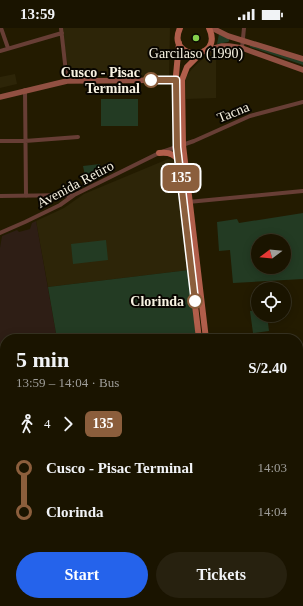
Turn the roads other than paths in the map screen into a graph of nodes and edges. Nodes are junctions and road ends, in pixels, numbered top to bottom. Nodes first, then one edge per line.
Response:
1 (1, 28) edge
2 (61, 28) edge
3 (210, 28) edge
4 (244, 28) edge
5 (180, 29) edge
6 (62, 34) junction
7 (243, 40) junction
8 (179, 43) junction
9 (8, 48) junction
10 (242, 48) junction
11 (0, 51) edge
12 (202, 52) junction
13 (303, 59) edge
14 (303, 70) edge
15 (176, 80) junction
16 (67, 81) junction
17 (25, 90) junction
18 (0, 97) edge
19 (302, 103) edge
20 (78, 137) dead end
21 (0, 141) edge
22 (25, 141) junction
23 (180, 146) junction
24 (159, 154) junction
25 (179, 162) junction
26 (303, 191) edge
27 (74, 195) junction
28 (0, 196) edge
29 (26, 196) junction
30 (186, 203) junction
31 (0, 233) edge
32 (200, 314) junction
33 (200, 334) edge
34 (205, 334) edge

1 - 9 street
2 - 6 street
3 - 7 main road
3 - 12 main road
4 - 7 street
5 - 8 main road
6 - 9 street
6 - 16 street
7 - 10 street
7 - 13 main road
8 - 12 main road
8 - 15 main road
9 - 11 street
10 - 12 main road
10 - 14 main road
12 - 15 main road
15 - 16 main road
15 - 23 main road
16 - 17 main road
17 - 18 main road
17 - 22 street
19 - 23 street, Tacna
20 - 22 street
21 - 22 street
22 - 29 street
23 - 24 street, Tacna
23 - 25 main road
23 - 30 main road
24 - 25 main road
24 - 27 street, Avenida Retiro
25 - 30 main road
26 - 30 street
27 - 29 street
27 - 31 street, Avenida Retiro
28 - 29 street
30 - 32 main road
32 - 33 main road
32 - 34 main road

